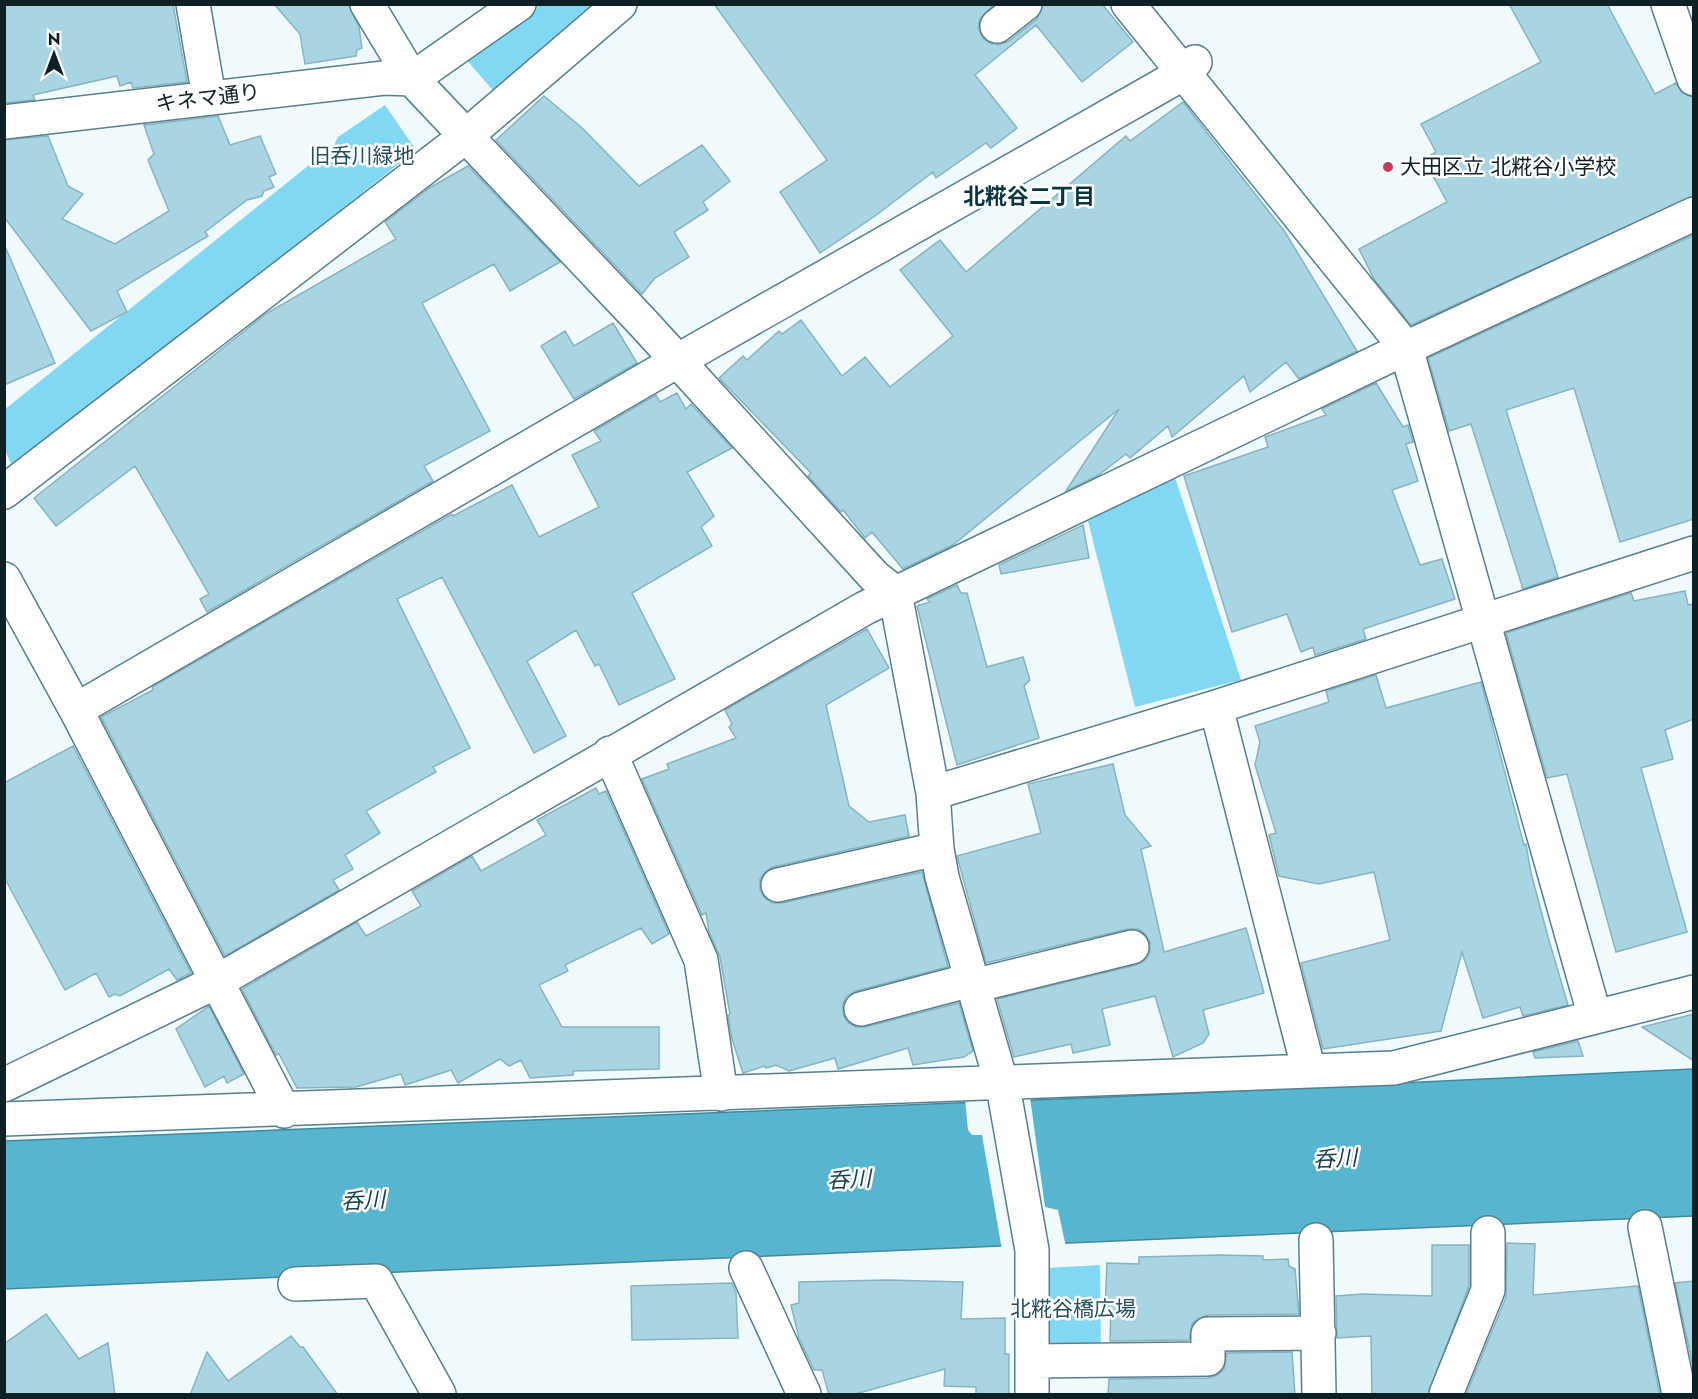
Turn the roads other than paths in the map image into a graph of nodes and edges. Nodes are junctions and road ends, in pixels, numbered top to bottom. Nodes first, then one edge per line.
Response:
1 (194, 4) edge
2 (367, 4) edge
3 (519, 4) edge
4 (620, 4) edge
5 (1025, 4) edge
6 (1128, 4) edge
7 (1668, 4) edge
8 (997, 26) dead end
9 (1190, 68) junction
10 (412, 79) junction
11 (1694, 79) edge
12 (209, 97) junction
13 (4, 122) edge
14 (466, 135) junction
15 (1694, 214) edge
16 (1406, 348) junction
17 (677, 362) junction
18 (4, 492) edge
19 (1694, 553) edge
20 (4, 579) edge
21 (895, 593) junction
22 (1484, 619) junction
23 (1216, 707) junction
24 (76, 710) junction
25 (610, 753) junction
26 (933, 793) junction
27 (937, 849) junction
28 (778, 885) dead end
29 (1132, 947) dead end
30 (218, 981) junction
31 (972, 983) junction
32 (1694, 992) edge
33 (861, 1009) dead end
34 (1595, 1017) junction
35 (1309, 1071) junction
36 (4, 1085) edge
37 (1003, 1087) junction
38 (721, 1094) junction
39 (284, 1111) junction
40 (4, 1119) edge
41 (1645, 1227) dead end
42 (1488, 1233) dead end
43 (1316, 1240) dead end
44 (746, 1268) dead end
45 (296, 1284) dead end
46 (1319, 1333) junction
47 (1032, 1361) junction
48 (439, 1395) edge
49 (804, 1395) edge
50 (1032, 1395) edge
51 (1319, 1395) edge
52 (1446, 1395) edge
53 (1679, 1395) edge

1 - 12 street
2 - 10 street
3 - 10 street
4 - 14 street
5 - 8 street
6 - 9 street
7 - 11 street
9 - 16 street
9 - 17 street
10 - 12 street, キネマ通り
10 - 14 street
12 - 13 street, キネマ通り
14 - 17 street
14 - 18 street
15 - 16 street
16 - 21 street
16 - 22 street
17 - 21 street
17 - 24 street
19 - 22 street
20 - 24 street
21 - 25 street
21 - 26 street
22 - 23 street
22 - 34 street
23 - 26 street
23 - 35 street
24 - 30 street
25 - 30 street
25 - 38 street
26 - 27 street
27 - 28 street
27 - 31 street
29 - 31 street
30 - 36 street
30 - 39 street
31 - 33 street
31 - 37 street
32 - 34 street
34 - 35 street
35 - 37 street
37 - 38 street
37 - 47 street
38 - 39 street
39 - 40 street
41 - 53 street
42 - 52 street
43 - 46 street
44 - 49 street
45 - 48 street
46 - 47 street
46 - 51 street
47 - 50 street

